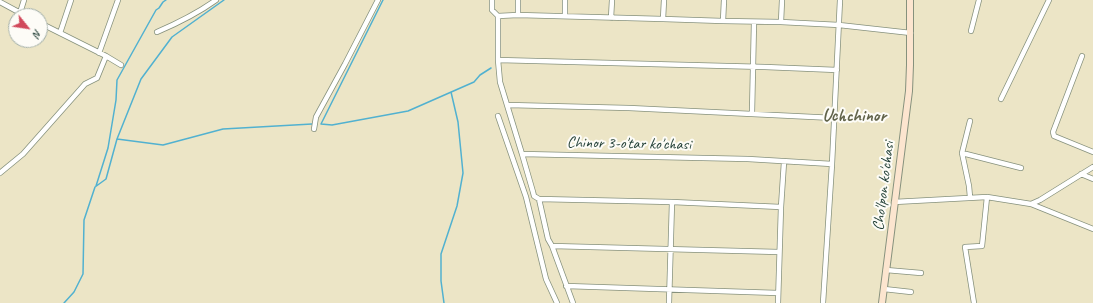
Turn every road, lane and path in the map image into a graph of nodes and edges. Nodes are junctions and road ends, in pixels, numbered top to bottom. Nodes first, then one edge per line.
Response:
1 (71, 0) edge
2 (118, 0) edge
3 (216, 0) edge
4 (378, 0) edge
5 (492, 0) edge
6 (518, 0) edge
7 (565, 0) edge
8 (612, 0) edge
9 (664, 0) edge
10 (724, 0) edge
11 (782, 0) edge
12 (840, 0) edge
13 (910, 0) edge
14 (979, 0) edge
15 (1049, 0) edge
16 (0, 2) edge
17 (11, 8) edge
18 (518, 15) junction
19 (498, 16) junction
20 (565, 16) junction
21 (611, 18) junction
22 (663, 19) junction
23 (723, 21) junction
24 (754, 22) junction
25 (781, 22) junction
26 (839, 25) junction
27 (48, 27) edge
28 (971, 31) dead end
29 (157, 32) dead end
30 (60, 33) junction
31 (911, 33) junction
32 (100, 53) junction
33 (106, 56) junction
34 (1082, 56) dead end
35 (498, 60) junction
36 (122, 65) dead end
37 (754, 67) junction
38 (837, 70) junction
39 (1002, 99) dead end
40 (508, 105) junction
41 (752, 113) junction
42 (498, 116) dead end
43 (834, 118) junction
44 (970, 121) dead end
45 (314, 129) dead end
46 (520, 146) junction
47 (509, 148) junction
48 (1093, 152) edge
49 (962, 153) junction
50 (522, 154) junction
51 (784, 162) junction
52 (832, 164) junction
53 (1093, 167) edge
54 (1021, 168) dead end
55 (0, 173) edge
56 (1081, 174) junction
57 (1093, 179) edge
58 (970, 197) junction
59 (988, 197) junction
60 (539, 200) junction
61 (672, 202) junction
62 (894, 202) junction
63 (1031, 204) junction
64 (781, 207) junction
65 (1093, 229) edge
66 (552, 246) junction
67 (671, 249) junction
68 (779, 252) junction
69 (886, 270) junction
70 (921, 273) dead end
71 (566, 286) junction
72 (884, 289) junction
73 (670, 290) junction
74 (911, 292) dead end
75 (778, 293) junction
76 (557, 303) edge
77 (573, 303) edge
78 (669, 303) edge
79 (778, 303) edge
80 (823, 303) edge
81 (882, 303) edge
82 (974, 303) edge

1 - 30 street
2 - 32 street
3 - 29 street
4 - 45 street
5 - 19 street
6 - 18 street
7 - 20 street
8 - 21 street
9 - 22 street
10 - 23 street
11 - 25 street
12 - 26 street
13 - 31 main road, Cho'lpon ko'chasi
14 - 28 street
15 - 39 street
16 - 17 street
18 - 19 street
18 - 20 street
19 - 35 street
20 - 21 street
21 - 22 street
22 - 23 street
23 - 24 street
24 - 25 street
24 - 37 street
25 - 26 street
26 - 31 street
26 - 38 street
27 - 30 street
30 - 32 street
31 - 62 main road, Cho'lpon ko'chasi
32 - 33 street
33 - 36 street
33 - 55 street
34 - 48 street
35 - 37 street
35 - 40 street
37 - 38 street
37 - 41 street
38 - 43 street
40 - 41 street
40 - 46 street
41 - 43 street
42 - 47 street
43 - 52 street
44 - 49 street
46 - 47 street
46 - 50 street
47 - 76 street
49 - 54 street
49 - 58 street
50 - 51 street, Chinor 3-o'tar ko'chasi
50 - 60 street
51 - 52 street, Chinor 3-o'tar ko'chasi
51 - 64 street
52 - 80 street
53 - 56 street
56 - 57 street
56 - 63 street
58 - 59 street
58 - 62 street
59 - 63 street
59 - 82 street
60 - 61 street
60 - 66 street
61 - 64 street
61 - 67 street
62 - 69 main road, Cho'lpon ko'chasi
63 - 65 street
64 - 68 street
66 - 67 street
66 - 71 street
67 - 68 street
67 - 73 street
68 - 75 street
69 - 70 street
69 - 72 main road, Cho'lpon ko'chasi
71 - 73 street
71 - 77 street
72 - 74 street
72 - 81 main road, Cho'lpon ko'chasi
73 - 75 street
73 - 78 street
75 - 79 street

